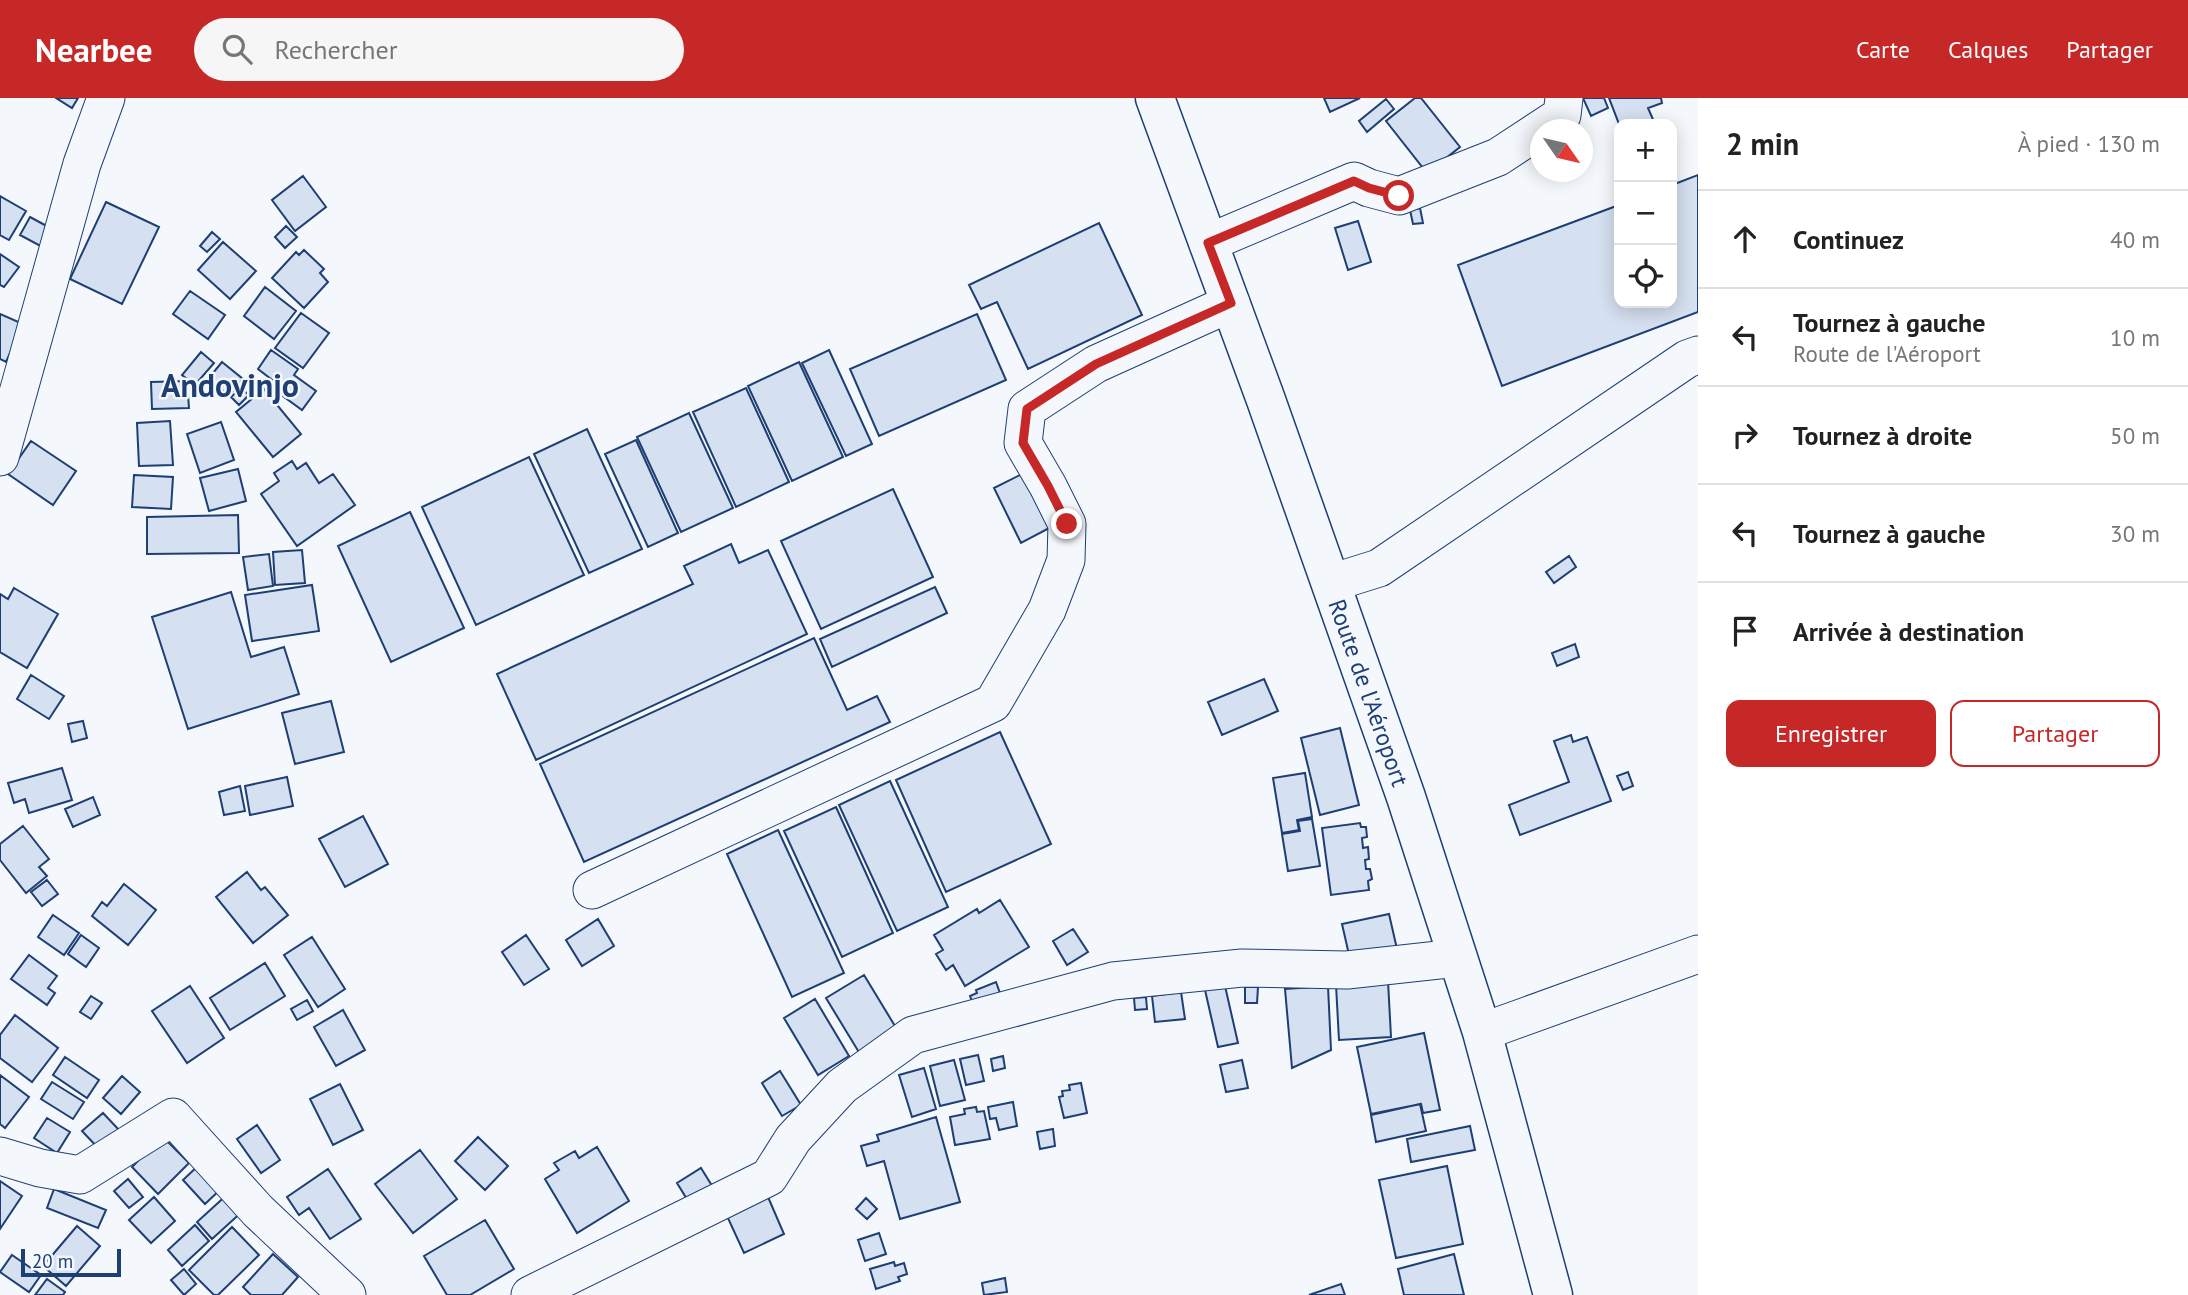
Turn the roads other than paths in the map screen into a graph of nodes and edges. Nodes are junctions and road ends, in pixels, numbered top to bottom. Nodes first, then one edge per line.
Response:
1 (106, 98) edge
2 (1155, 98) edge
3 (1564, 98) edge
4 (1208, 243) junction
5 (1231, 303) junction
6 (1698, 355) edge
7 (0, 457) edge
8 (1331, 583) junction
9 (592, 890) dead end
10 (1698, 954) edge
11 (1457, 958) junction
12 (1482, 1032) junction
13 (0, 1156) edge
14 (348, 1295) edge
15 (530, 1295) edge
16 (1553, 1295) edge

1 - 7 street
2 - 4 main road, Route de l'Aéroport
3 - 4 street
4 - 5 main road, Route de l'Aéroport
5 - 8 main road, Route de l'Aéroport
5 - 9 street
6 - 8 street
8 - 11 main road, Route de l'Aéroport
10 - 12 street
11 - 12 main road, Route de l'Aéroport
11 - 15 street
12 - 16 main road, Route de l'Aéroport
13 - 14 street

